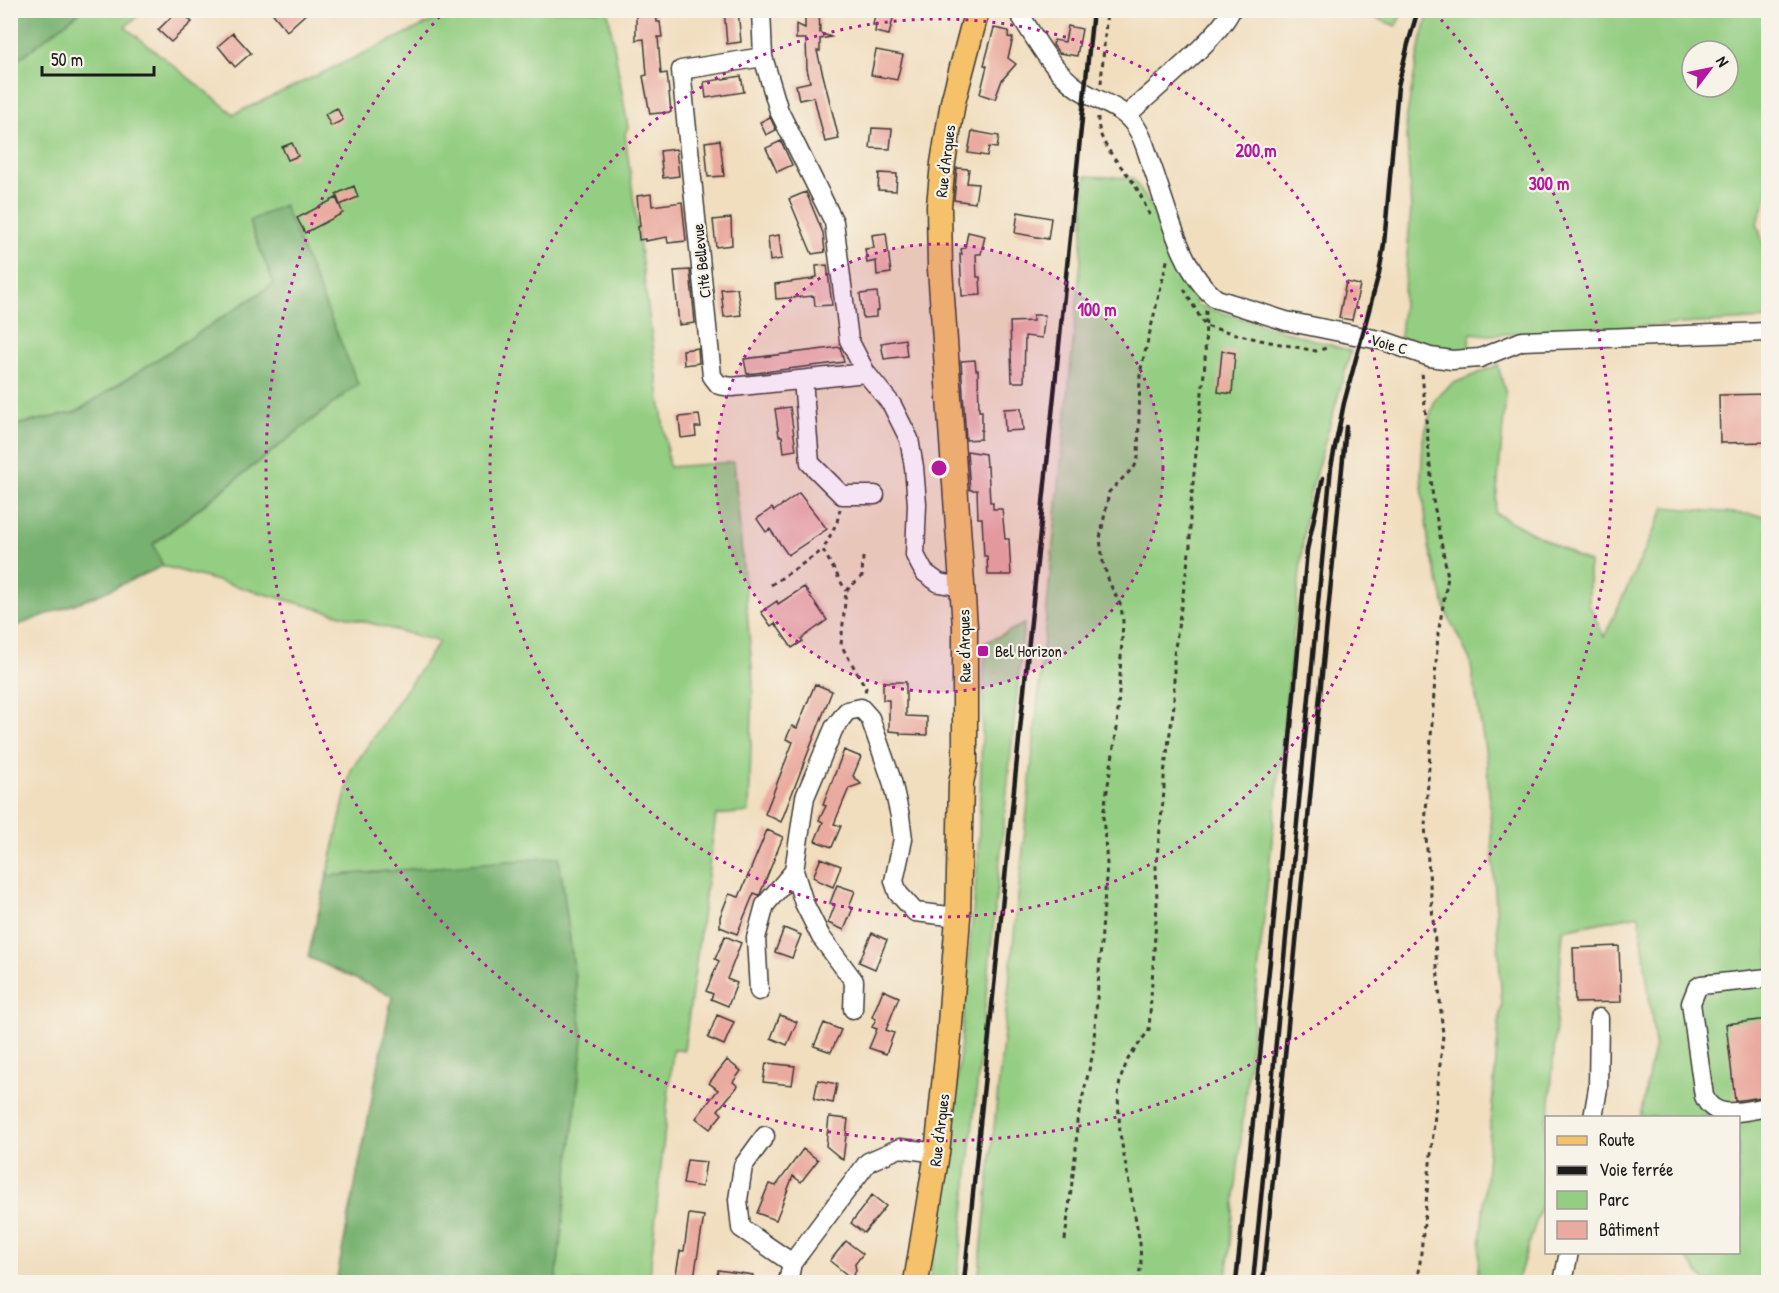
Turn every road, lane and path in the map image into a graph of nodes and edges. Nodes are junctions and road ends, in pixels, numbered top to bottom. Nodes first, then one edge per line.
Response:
1 (761, 10) edge
2 (977, 10) edge
3 (1017, 10) edge
4 (1107, 10) edge
5 (1231, 10) edge
6 (763, 57) junction
7 (1099, 100) junction
8 (1127, 114) junction
9 (1152, 220) dead end
10 (1164, 249) dead end
11 (1168, 257) junction
12 (1172, 267) dead end
13 (1182, 285) dead end
14 (1209, 293) junction
15 (1205, 326) junction
16 (1768, 332) edge
17 (1338, 345) dead end
18 (1422, 372) dead end
19 (866, 373) junction
20 (803, 380) junction
21 (842, 495) junction
22 (875, 495) dead end
23 (823, 550) junction
24 (863, 557) dead end
25 (771, 585) dead end
26 (962, 588) junction
27 (846, 591) junction
28 (861, 708) junction
29 (794, 871) junction
30 (958, 917) junction
31 (1768, 978) edge
32 (759, 991) dead end
33 (853, 1009) dead end
34 (1599, 1018) dead end
35 (1768, 1107) edge
36 (1593, 1116) edge
37 (765, 1136) dead end
38 (937, 1153) junction
39 (1065, 1240) dead end
40 (1569, 1254) edge
41 (792, 1263) junction
42 (788, 1282) edge
43 (916, 1282) edge
44 (1138, 1282) edge
45 (1418, 1282) edge
46 (1563, 1282) edge

1 - 6 street
2 - 26 main road, Rue d'Arques
3 - 7 street
4 - 7 path
5 - 8 street
6 - 19 street
6 - 20 street, Cité Bellevue
7 - 8 street
7 - 9 path
8 - 14 street, Voie C
10 - 11 path
11 - 12 path
11 - 39 path
13 - 15 path
14 - 15 path
14 - 16 street, Voie C
15 - 17 path
15 - 44 path
18 - 45 path
19 - 20 street, Cité Bellevue
19 - 26 street
20 - 21 street
21 - 22 street
21 - 23 path
23 - 25 path
23 - 27 path
24 - 27 path
26 - 30 main road, Rue d'Arques
27 - 28 path
28 - 29 street
28 - 30 street
29 - 32 street
29 - 33 street
30 - 38 main road, Rue d'Arques
31 - 35 street
34 - 36 street
37 - 41 street
38 - 41 street
38 - 43 main road, Rue d'Arques
40 - 46 street
41 - 42 street

